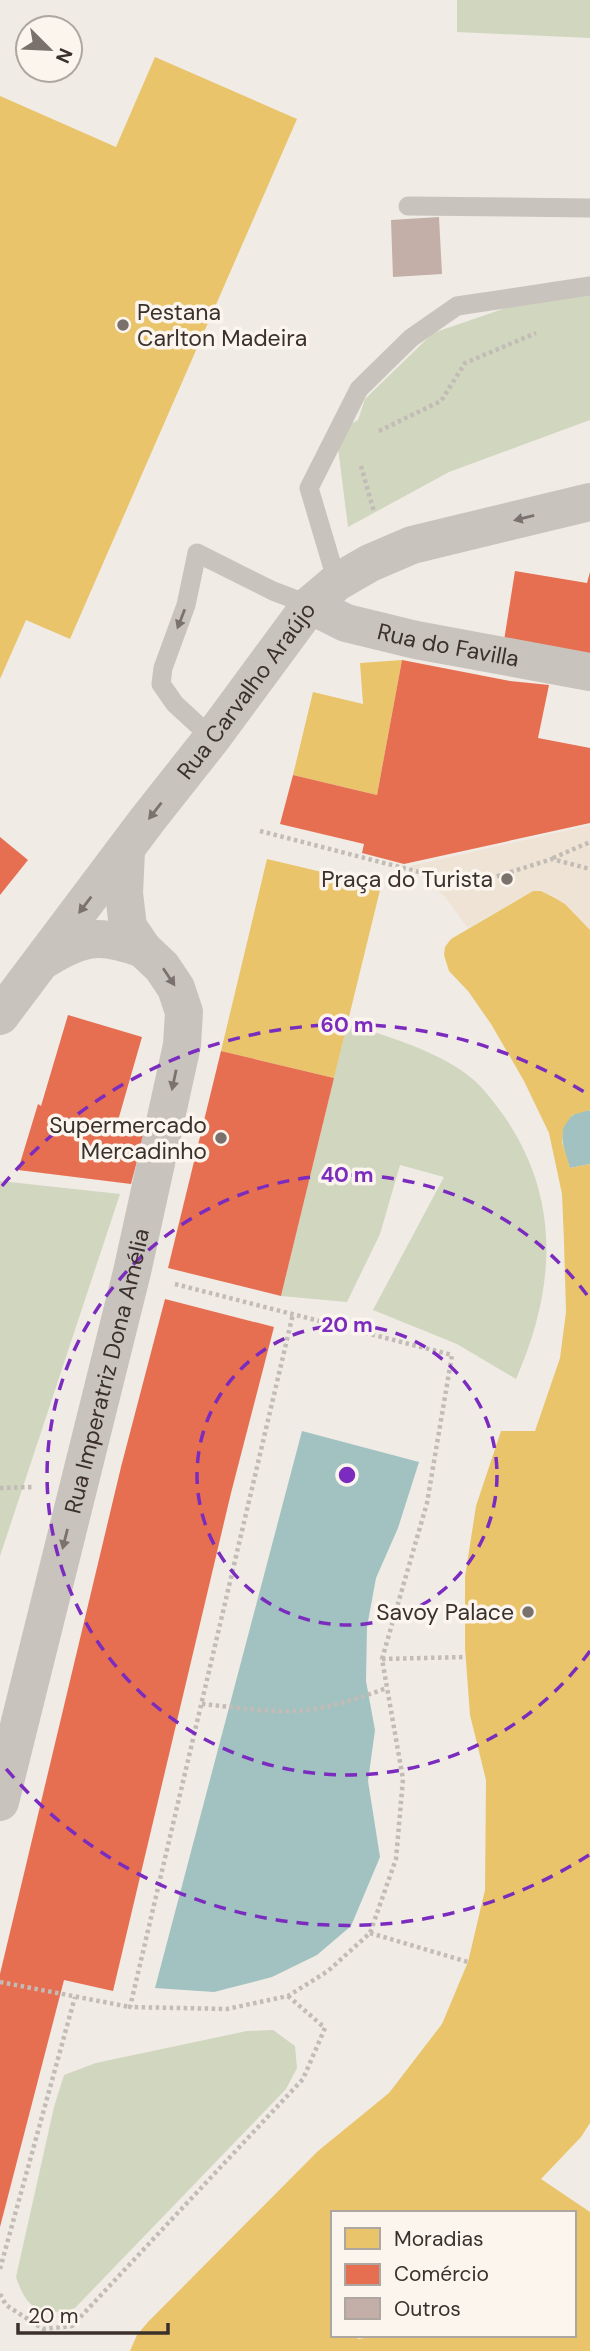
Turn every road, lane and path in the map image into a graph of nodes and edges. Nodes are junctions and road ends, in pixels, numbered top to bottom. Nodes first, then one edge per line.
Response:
1 (408, 206) dead end
2 (590, 208) edge
3 (590, 286) edge
4 (540, 331) dead end
5 (367, 437) dead end
6 (358, 455) dead end
7 (590, 502) edge
8 (375, 518) dead end
9 (323, 593) junction
10 (590, 672) edge
11 (212, 738) junction
12 (260, 831) dead end
13 (590, 842) edge
14 (126, 851) junction
15 (552, 859) junction
16 (590, 869) edge
17 (143, 949) junction
18 (42, 961) junction
19 (0, 1016) edge
20 (165, 1281) dead end
21 (293, 1314) junction
22 (38, 1487) dead end
23 (0, 1488) edge
24 (466, 1657) dead end
25 (382, 1659) junction
26 (387, 1688) junction
27 (202, 1704) junction
28 (0, 1802) edge
29 (370, 1933) junction
30 (468, 1962) dead end
31 (0, 1982) edge
32 (288, 1996) junction
33 (75, 1997) junction
34 (130, 2007) junction
35 (0, 2269) edge
36 (0, 2294) edge

1 - 2 lane
3 - 9 lane
4 - 5 path
6 - 8 path
7 -> 9 street, Rua Carvalho Araújo
9 - 10 street, Rua do Favilla
9 - 11 street, Rua Carvalho Araújo
9 -> 11 lane
11 -> 14 street, Rua Carvalho Araújo
12 - 15 path
13 - 15 path
14 - 17 street, Rua Imperatriz Dona Amélia
14 -> 18 street, Rua Carvalho Araújo
15 - 16 path
17 - 18 street
17 -> 28 street, Rua Imperatriz Dona Amélia
18 - 19 street, Rua Carvalho Araújo
20 - 21 path
21 - 25 path
21 - 27 path
22 - 23 path
24 - 25 path
25 - 26 path
26 - 27 path
26 - 29 path
27 - 34 path
29 - 30 path
29 - 32 path
31 - 33 path
32 - 34 path
32 - 36 path
33 - 34 path
33 - 35 path

